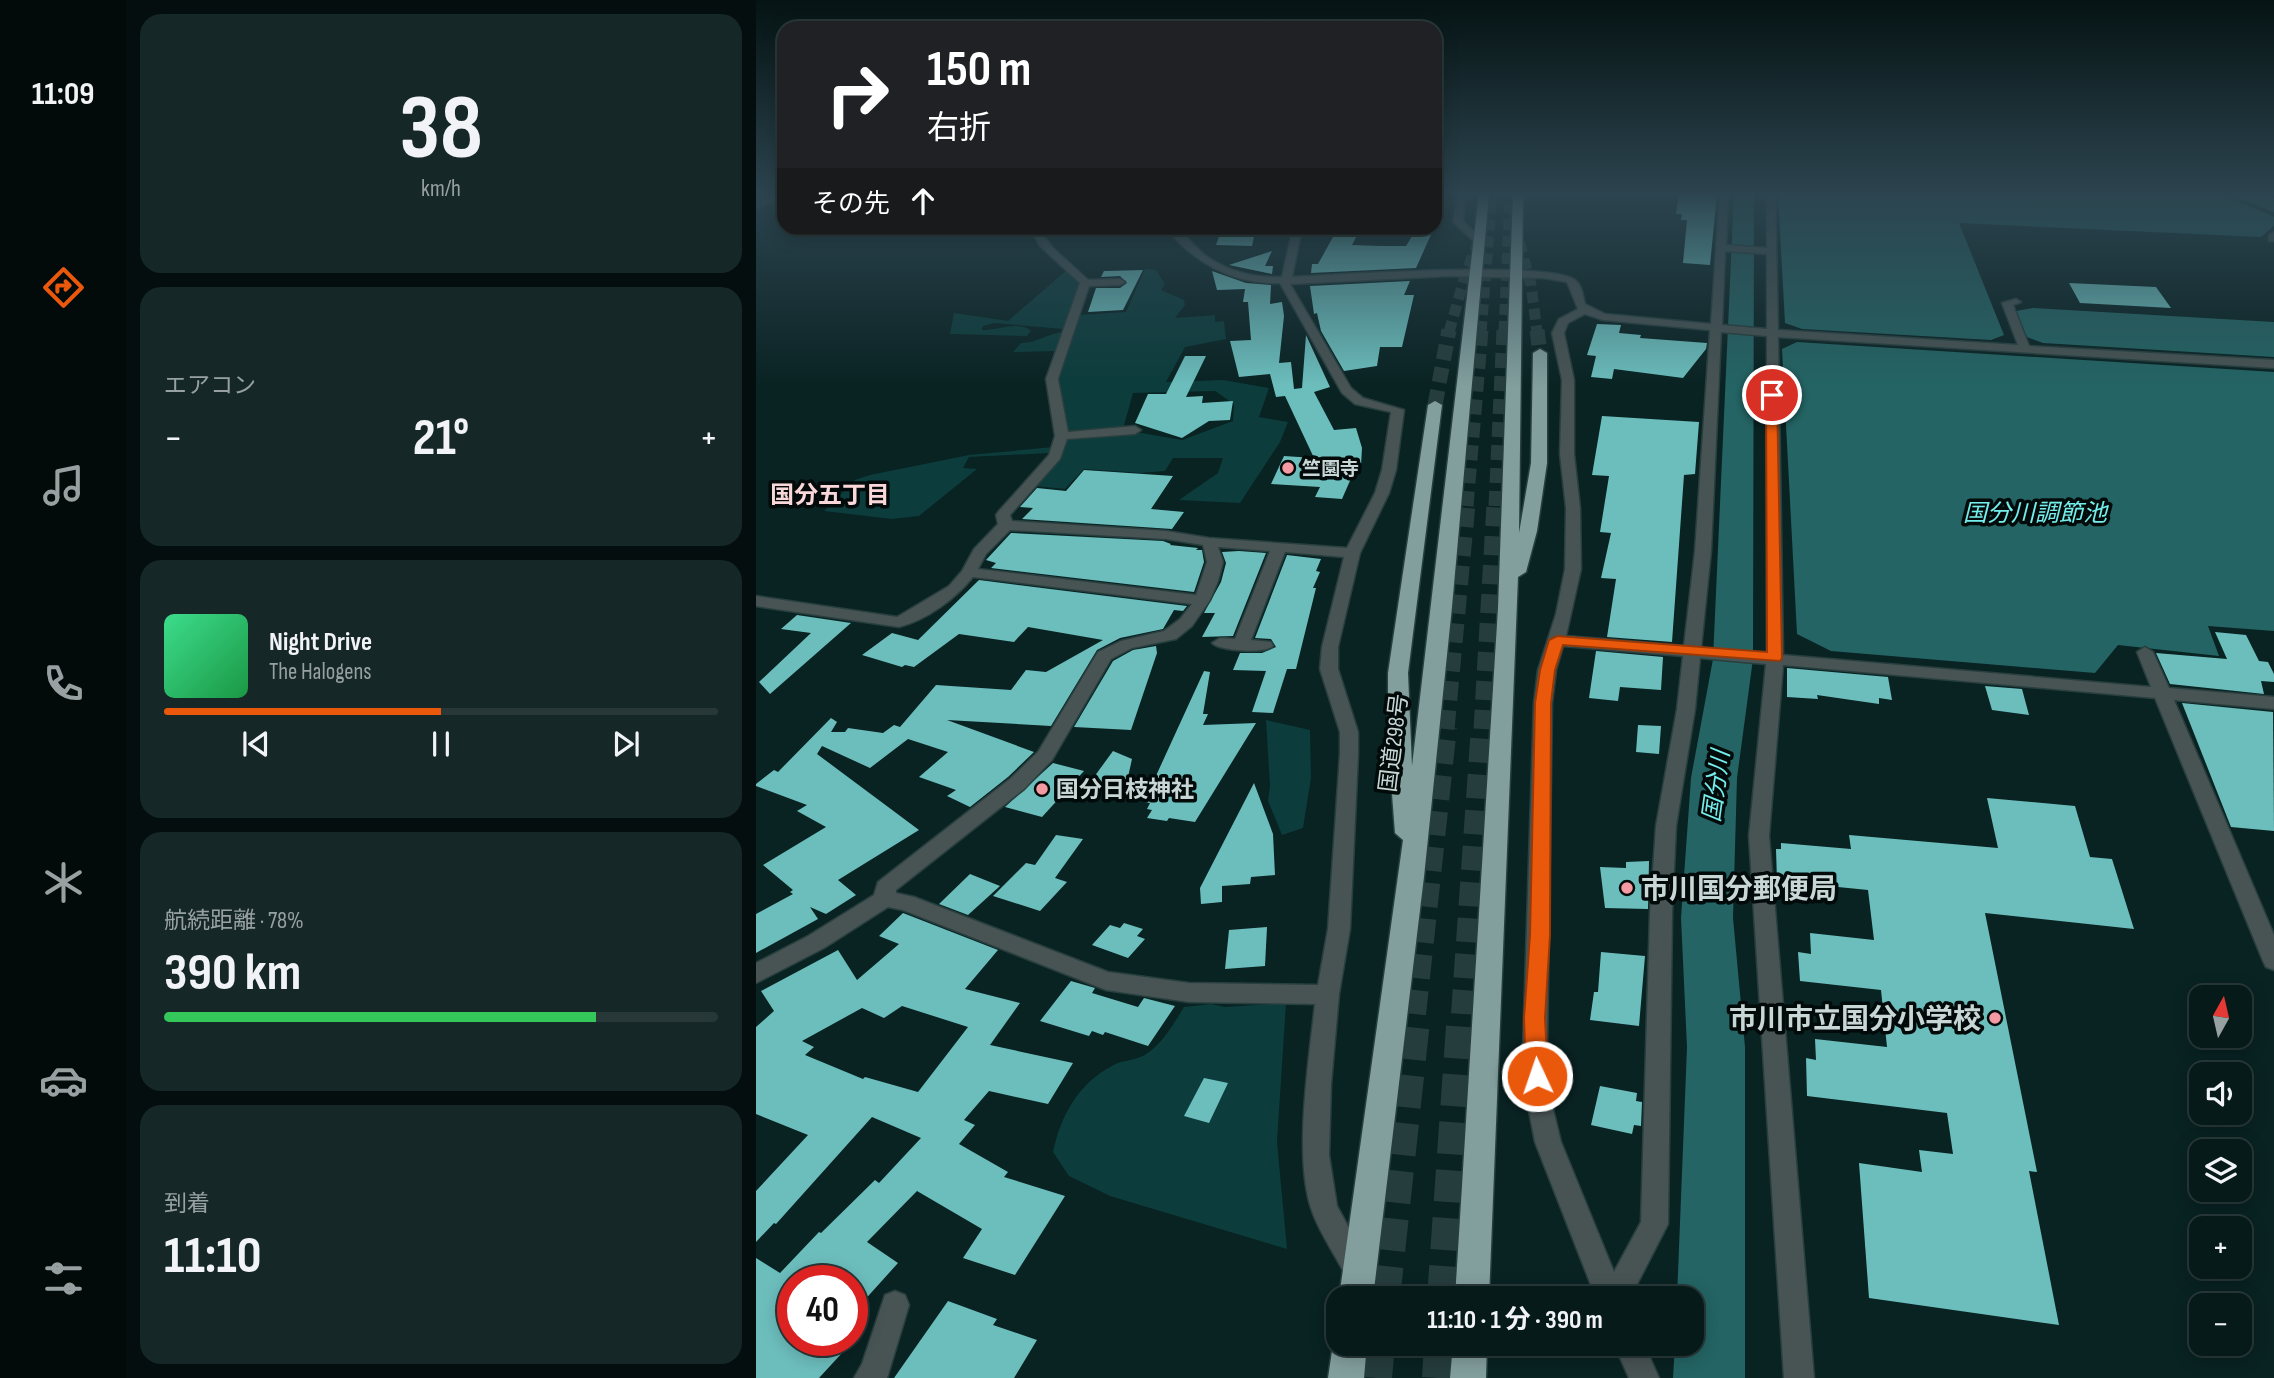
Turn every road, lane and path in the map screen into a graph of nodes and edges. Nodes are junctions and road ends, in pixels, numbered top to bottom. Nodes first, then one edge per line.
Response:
1 (1060, 258) edge
2 (1204, 258) edge
3 (1291, 258) edge
4 (1478, 258) edge
5 (1517, 258) edge
6 (1723, 258) edge
7 (1767, 258) edge
8 (1476, 273) junction
9 (1517, 274) junction
10 (1285, 281) junction
11 (1120, 282) dead end
12 (1086, 283) junction
13 (2016, 302) dead end
14 (1584, 310) junction
15 (1720, 326) junction
16 (1764, 332) junction
17 (2025, 349) junction
18 (1540, 353) tunnel mouth
19 (2274, 364) edge
20 (1435, 405) tunnel mouth
21 (1135, 430) dead end
22 (1062, 436) junction
23 (1006, 525) junction
24 (1209, 542) junction
25 (1279, 548) junction
26 (1352, 553) junction
27 (969, 572) junction
28 (1202, 600) junction
29 (756, 601) edge
30 (1508, 608) junction
31 (1557, 640) junction
32 (1220, 643) dead end
33 (1241, 645) junction
34 (1265, 646) dead end
35 (1697, 651) junction
36 (2145, 652) dead end
37 (1768, 657) junction
38 (2161, 693) junction
39 (2274, 703) edge
40 (1411, 877) junction
41 (885, 899) junction
42 (2274, 961) edge
43 (756, 974) edge
44 (1328, 994) junction
45 (1359, 1272) junction
46 (1357, 1286) edge
47 (1473, 1286) edge
48 (1608, 1286) edge
49 (1620, 1286) edge
50 (895, 1305) dead end
51 (1349, 1356) edge
52 (1469, 1356) edge
53 (1634, 1356) edge
54 (869, 1378) edge
55 (1346, 1378) edge
56 (1468, 1378) edge
57 (1644, 1378) edge
58 (1799, 1378) edge

1 - 12 street
2 - 10 street
3 - 10 street
4 - 8 highway, 国道298号
5 - 9 highway
6 - 15 street
7 - 16 street
8 - 9 street
8 - 10 street
8 - 40 highway, 国道298号
9 - 14 street
9 - 30 highway
10 - 26 street
11 - 12 street
12 - 22 street
13 - 17 street
14 - 15 street
14 - 31 street
15 - 16 street
15 - 35 street
16 - 17 street
16 - 37 street
17 - 19 street
18 - 30 highway
20 - 40 highway
21 - 22 street
22 - 23 street
23 - 24 street
23 - 27 street
24 - 25 street
24 - 28 street
25 - 26 street
25 - 33 street
26 - 44 street
27 - 28 street
27 - 29 street
28 - 41 street
30 - 47 highway
31 - 35 street
31 - 48 street
32 - 33 street
33 - 34 street
35 - 37 street
35 - 49 street
36 - 38 street
37 - 38 street
37 - 58 street
38 - 39 street
38 - 42 street
40 - 45 highway, 国道298号
41 - 43 street
41 - 44 street
44 - 45 street
45 - 46 highway, 国道298号
50 - 54 street
51 - 55 highway
52 - 56 highway
53 - 57 street

